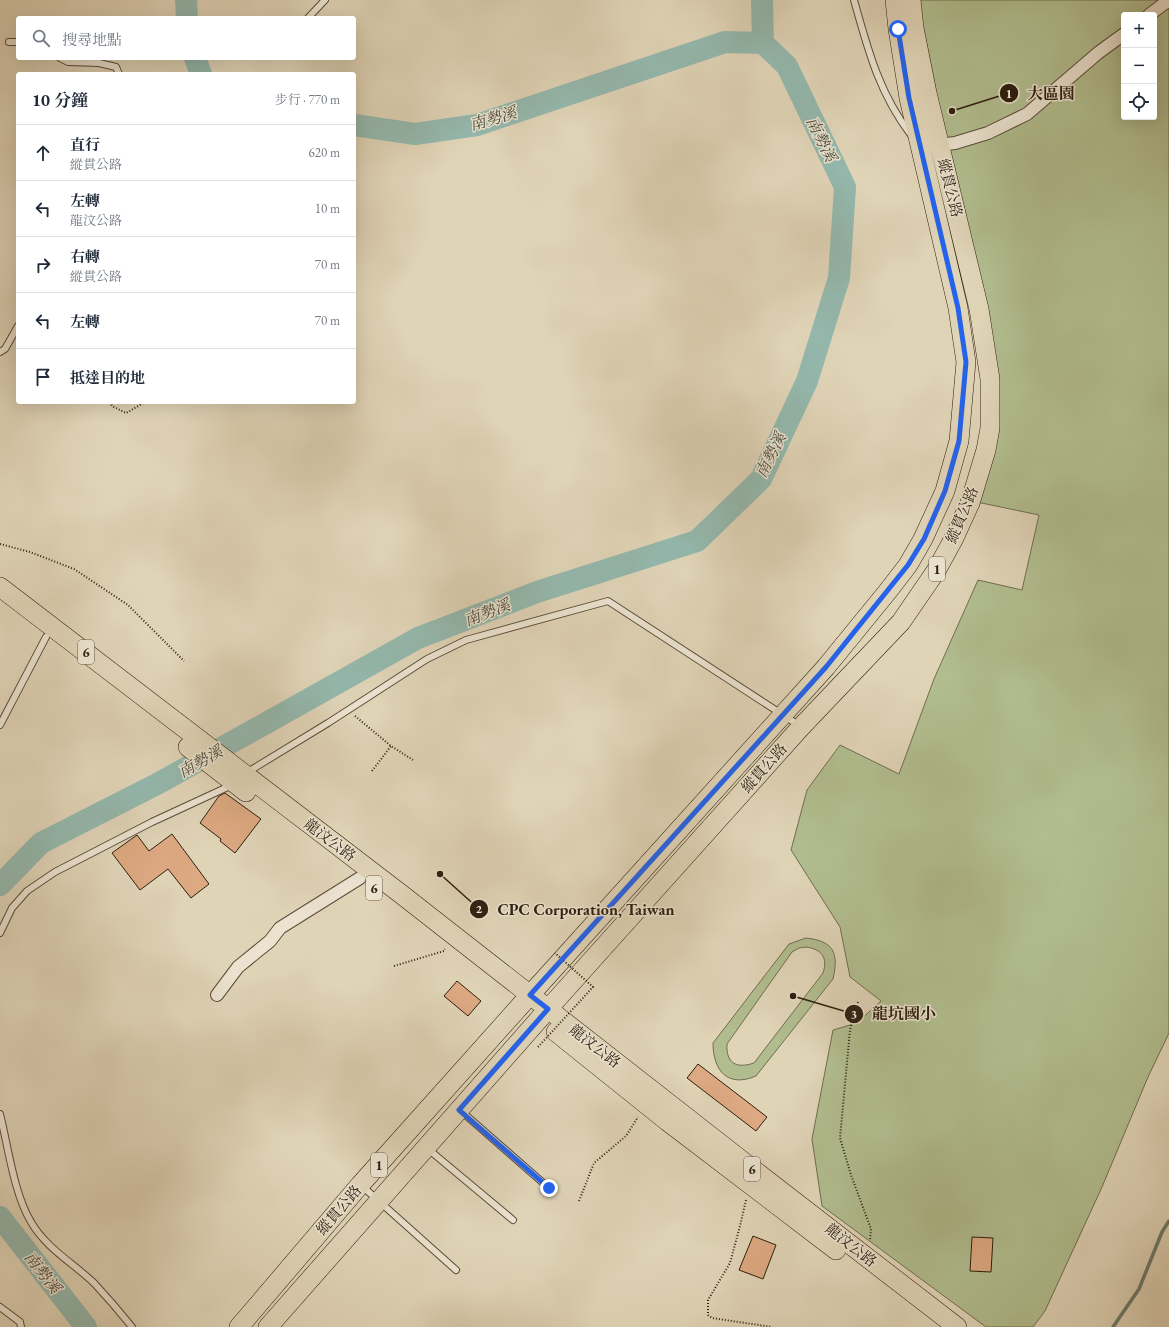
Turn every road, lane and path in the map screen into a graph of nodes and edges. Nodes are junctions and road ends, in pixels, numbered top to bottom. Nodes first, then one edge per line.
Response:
1 (325, 0) edge
2 (854, 0) edge
3 (895, 0) edge
4 (911, 0) edge
5 (1169, 0) edge
6 (1153, 12) edge
7 (310, 16) edge
8 (1121, 36) edge
9 (9, 42) dead end
10 (16, 42) edge
11 (64, 60) edge
12 (118, 72) edge
13 (930, 146) junction
14 (16, 330) edge
15 (0, 352) edge
16 (111, 404) edge
17 (142, 404) edge
18 (0, 544) edge
19 (0, 587) edge
20 (0, 603) edge
21 (50, 632) junction
22 (184, 661) dead end
23 (348, 710) junction
24 (782, 715) junction
25 (0, 726) edge
26 (801, 727) junction
27 (391, 746) junction
28 (413, 760) dead end
29 (372, 771) dead end
30 (234, 774) junction
31 (360, 878) junction
32 (398, 898) junction
33 (435, 929) junction
34 (0, 934) edge
35 (447, 946) junction
36 (555, 953) dead end
37 (394, 966) dead end
38 (217, 995) dead end
39 (526, 1000) junction
40 (858, 1002) dead end
41 (543, 1014) junction
42 (538, 1047) dead end
43 (646, 1104) junction
44 (459, 1110) junction
45 (0, 1114) edge
46 (426, 1148) junction
47 (749, 1184) junction
48 (360, 1185) junction
49 (549, 1188) dead end
50 (379, 1201) junction
51 (579, 1201) dead end
52 (513, 1220) dead end
53 (868, 1258) junction
54 (456, 1270) dead end
55 (0, 1307) edge
56 (21, 1327) edge
57 (132, 1327) edge
58 (239, 1327) edge
59 (268, 1327) edge
60 (772, 1327) edge
61 (938, 1327) edge
62 (957, 1327) edge

1 - 7 lane
2 - 13 lane
3 - 13 main road, 縱貫公路 / 1
4 - 13 main road, 縱貫公路 / 1
5 - 6 street
8 - 13 street
9 - 10 lane
11 - 12 lane
13 - 24 main road, 縱貫公路 / 1
13 - 26 main road, 縱貫公路 / 1
14 - 15 lane
16 - 17 path
18 - 22 path
19 - 21 main road, 6
20 - 21 main road, 6
21 - 25 lane
21 - 30 main road, 6
23 - 24 lane
23 - 27 path
23 - 30 lane
24 - 26 lane
24 - 39 main road, 縱貫公路 / 1
26 - 41 main road, 縱貫公路 / 1
27 - 28 path
27 - 29 path
30 - 31 main road, 龍汶公路 / 6
30 - 32 main road, 龍汶公路 / 6
30 - 34 lane
31 - 32 main road, 龍汶公路 / 6
31 - 38 street
32 - 33 main road, 龍汶公路 / 6
33 - 35 main road, 龍汶公路 / 6
33 - 39 main road, 龍汶公路 / 6
35 - 37 path
35 - 39 main road, 龍汶公路 / 6
36 - 42 path, bridge
39 - 41 main road, 龍汶公路 / 6
39 - 48 main road, 縱貫公路 / 1
40 - 53 path
41 - 43 main road, 龍汶公路 / 6
41 - 44 main road, 縱貫公路 / 1
41 - 53 main road, 龍汶公路 / 6
43 - 47 main road, 龍汶公路 / 6
43 - 51 path
44 - 46 main road, 縱貫公路 / 1
44 - 49 lane
45 - 57 lane
46 - 50 main road, 縱貫公路 / 1
46 - 52 lane
47 - 60 path
47 - 61 main road, 龍汶公路 / 6
48 - 50 lane
48 - 58 main road, 縱貫公路 / 1
50 - 54 lane
50 - 59 main road, 縱貫公路 / 1
53 - 62 main road, 龍汶公路 / 6
55 - 56 lane

